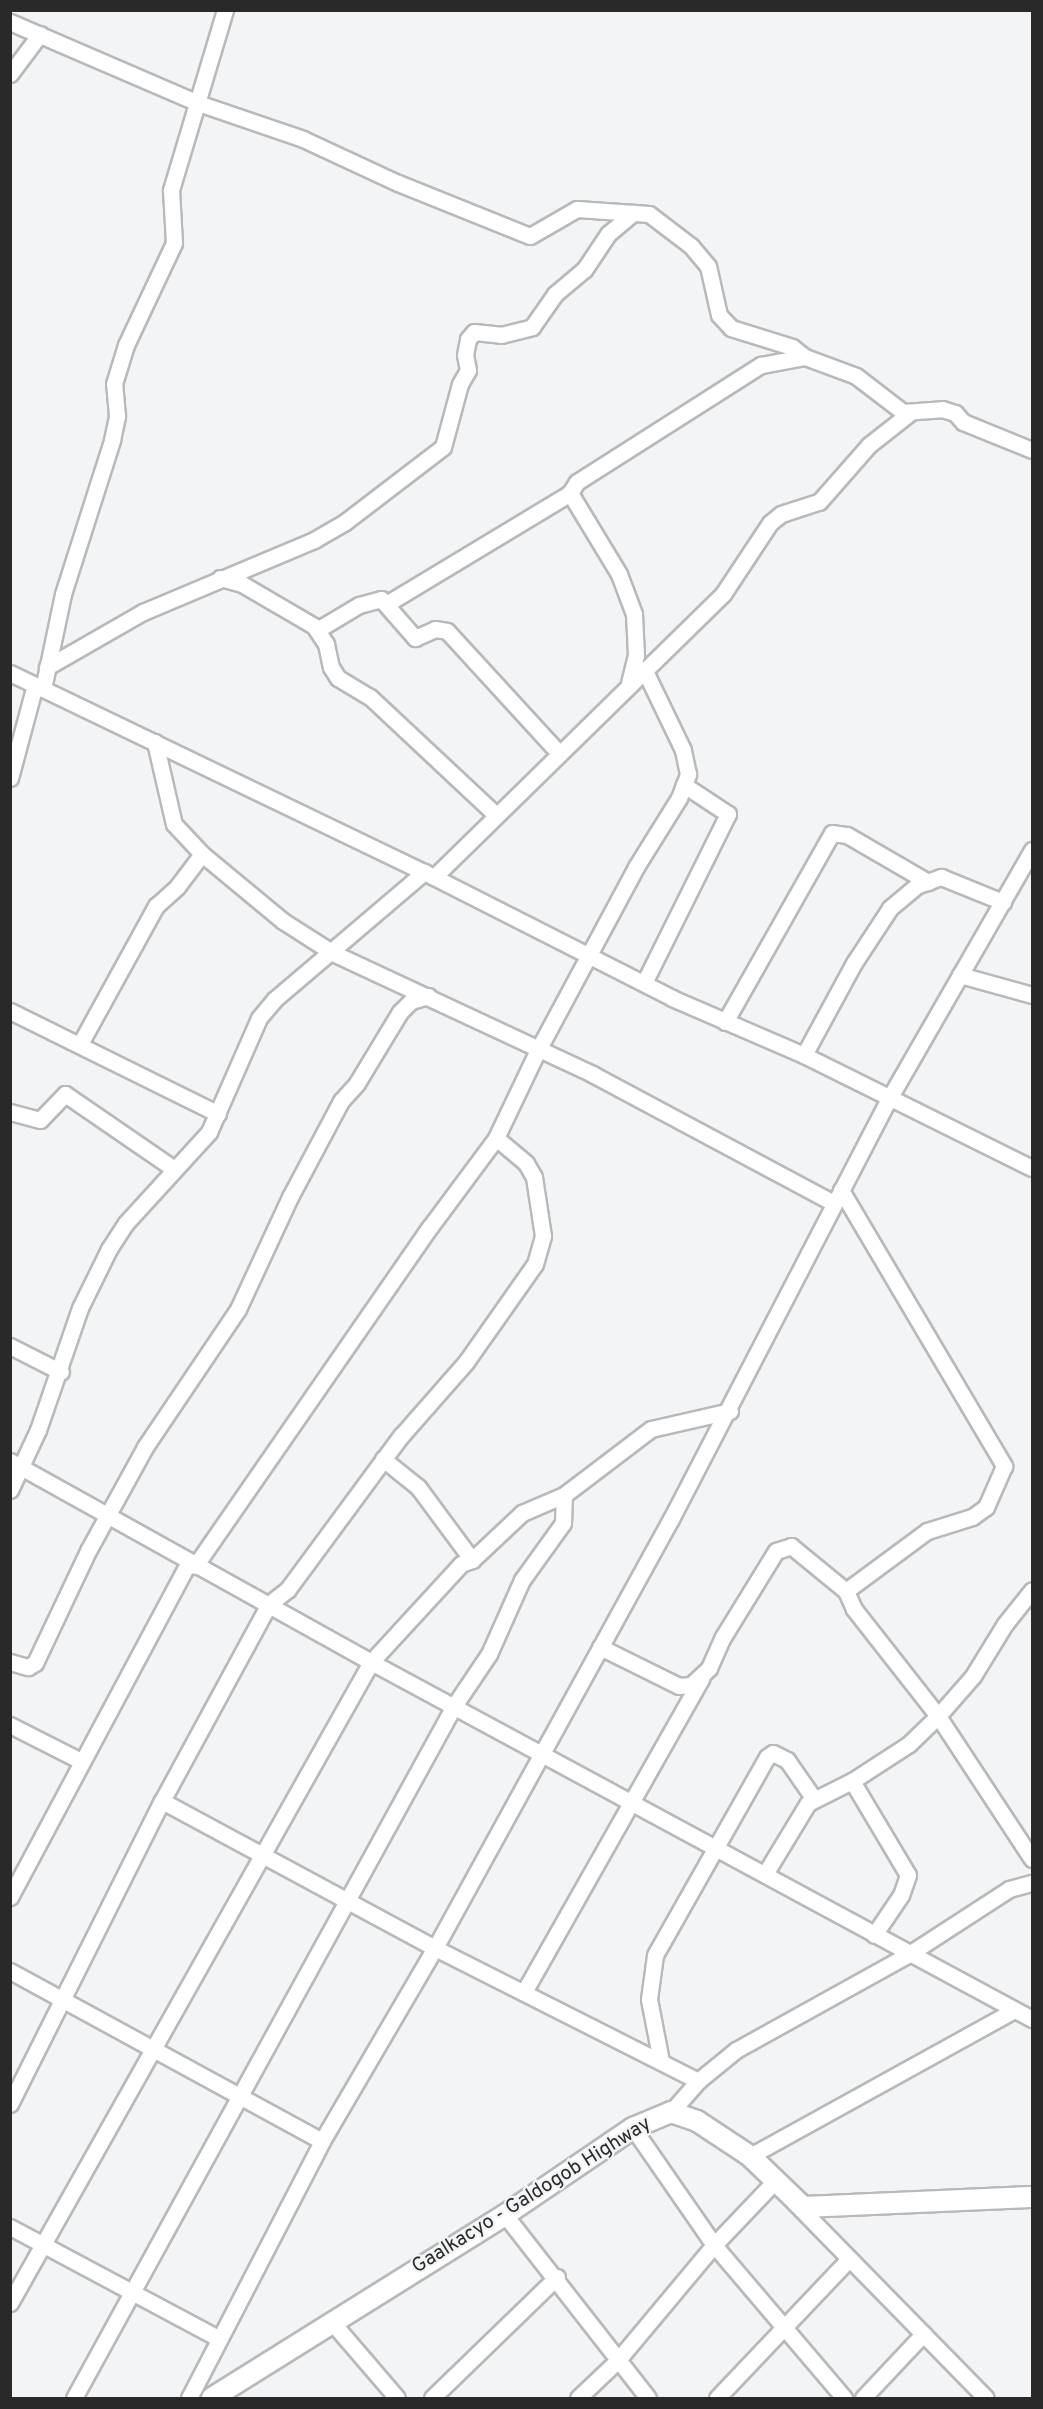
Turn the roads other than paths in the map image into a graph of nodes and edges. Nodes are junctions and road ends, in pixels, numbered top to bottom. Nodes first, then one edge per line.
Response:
1 (225, 10) edge
2 (10, 22) edge
3 (40, 34) junction
4 (10, 74) edge
5 (198, 103) junction
6 (633, 213) junction
7 (805, 357) junction
8 (911, 412) junction
9 (1032, 450) edge
10 (570, 493) junction
11 (220, 579) junction
12 (388, 603) junction
13 (316, 630) junction
14 (47, 667) junction
15 (644, 669) junction
16 (10, 673) edge
17 (629, 683) junction
18 (39, 687) junction
19 (155, 742) junction
20 (558, 752) junction
21 (10, 778) edge
22 (684, 785) junction
23 (495, 814) junction
24 (1032, 850) edge
25 (202, 854) junction
26 (429, 874) junction
27 (928, 882) junction
28 (1003, 902) junction
29 (333, 953) junction
30 (589, 955) junction
31 (960, 975) junction
32 (644, 983) junction
33 (1032, 995) edge
34 (428, 996) junction
35 (10, 1011) edge
36 (725, 1022) junction
37 (80, 1044) junction
38 (538, 1050) junction
39 (804, 1055) junction
40 (890, 1097) junction
41 (10, 1112) edge
42 (218, 1114) junction
43 (496, 1138) junction
44 (1032, 1168) edge
45 (174, 1169) junction
46 (838, 1196) junction
47 (10, 1346) edge
48 (61, 1372) junction
49 (729, 1411) junction
50 (383, 1459) junction
51 (16, 1464) edge
52 (10, 1490) edge
53 (564, 1495) junction
54 (110, 1516) junction
55 (472, 1560) junction
56 (192, 1564) junction
57 (1032, 1590) edge
58 (846, 1591) junction
59 (269, 1605) junction
60 (600, 1647) junction
61 (10, 1662) edge
62 (371, 1662) junction
63 (701, 1679) junction
64 (454, 1706) junction
65 (938, 1716) junction
66 (10, 1725) edge
67 (541, 1753) junction
68 (81, 1761) junction
69 (852, 1781) junction
70 (814, 1799) junction
71 (162, 1800) junction
72 (632, 1802) junction
73 (716, 1846) junction
74 (263, 1853) junction
75 (1032, 1859) edge
76 (765, 1874) junction
77 (1032, 1883) edge
78 (10, 1897) edge
79 (347, 1900) junction
80 (874, 1935) junction
81 (435, 1948) junction
82 (909, 1954) junction
83 (10, 1971) edge
84 (524, 1992) junction
85 (65, 2001) junction
86 (1014, 2010) junction
87 (1032, 2019) edge
88 (155, 2051) junction
89 (661, 2061) junction
90 (698, 2081) junction
91 (239, 2097) junction
92 (10, 2104) edge
93 (671, 2112) junction
94 (633, 2128) junction
95 (322, 2141) junction
96 (750, 2156) junction
97 (774, 2182) junction
98 (1032, 2197) edge
99 (505, 2215) junction
100 (10, 2227) edge
101 (43, 2245) junction
102 (714, 2245) junction
103 (849, 2259) junction
104 (557, 2277) junction
105 (134, 2292) junction
106 (10, 2302) edge
107 (331, 2320) junction
108 (784, 2327) junction
109 (923, 2334) junction
110 (218, 2338) junction
111 (617, 2361) junction
112 (74, 2398) edge
113 (189, 2398) edge
114 (212, 2398) edge
115 (397, 2398) edge
116 (432, 2398) edge
117 (578, 2398) edge
118 (648, 2398) edge
119 (717, 2398) edge
120 (844, 2398) edge
121 (863, 2398) edge
122 (986, 2398) edge

1 - 5 street
2 - 3 street
3 - 4 street
3 - 5 street
5 - 6 street
5 - 14 street
6 - 7 street
6 - 11 street
7 - 8 street
7 - 10 street
8 - 9 street
8 - 15 street
10 - 12 street
10 - 17 street
11 - 13 street
11 - 14 street
12 - 13 street
12 - 20 street
13 - 23 street
14 - 18 street
15 - 17 street
15 - 22 street
16 - 18 street
17 - 20 street
18 - 19 street
18 - 21 street
19 - 25 street
19 - 26 street
20 - 23 street
22 - 30 street
22 - 32 street
23 - 26 street
24 - 28 street
25 - 29 street
25 - 37 street
26 - 29 street
26 - 30 street
27 - 28 street
27 - 36 street
27 - 39 street
28 - 31 street
29 - 34 street
29 - 42 street
30 - 32 street
30 - 38 street
31 - 33 street
31 - 40 street
32 - 36 street
34 - 38 street
34 - 54 street
35 - 37 street
36 - 39 street
37 - 42 street
38 - 43 street
38 - 46 street
39 - 40 street
40 - 44 street
40 - 46 street
41 - 45 street
42 - 45 street
43 - 50 street
43 - 56 street
45 - 48 street
46 - 49 street
46 - 58 street
47 - 48 street
48 - 51 street
49 - 53 street
49 - 60 street
50 - 55 street
50 - 59 street
51 - 52 street
51 - 54 street
53 - 55 street
53 - 64 street
54 - 56 street
54 - 61 street
55 - 62 street
56 - 59 street
56 - 68 street
57 - 65 street
58 - 63 street
58 - 65 street
59 - 62 street
59 - 71 street
60 - 63 street
60 - 67 street
62 - 64 street
62 - 74 street
63 - 72 street
64 - 67 street
64 - 79 street
65 - 69 street
65 - 75 street
66 - 68 street
67 - 72 street
67 - 81 street
68 - 78 street
69 - 70 street
69 - 80 street
70 - 73 street
70 - 76 street
71 - 74 street
71 - 85 street
72 - 73 street
72 - 84 street
73 - 76 street
73 - 89 street
74 - 79 street
74 - 88 street
76 - 80 street
77 - 82 street
79 - 81 street
79 - 91 street
80 - 82 street
81 - 84 street
81 - 95 street
82 - 86 street
82 - 90 street
83 - 85 street
84 - 89 street
85 - 88 street
85 - 92 street
86 - 87 street
86 - 96 street
88 - 91 street
88 - 101 street
89 - 90 street
90 - 93 street
91 - 95 street
91 - 105 street
93 - 94 street, Gaalkacyo - Galdogob Highway
93 - 96 street, Gaalkacyo - Galdogob Highway
94 - 99 street, Gaalkacyo - Galdogob Highway
94 - 102 street
95 - 110 street
96 - 97 street
96 - 98 street, Gaalkacyo - Galdogob Highway
97 - 102 street
97 - 103 street
99 - 104 street
99 - 107 street, Gaalkacyo - Galdogob Highway
100 - 101 street
101 - 105 street
101 - 106 street
102 - 108 street
102 - 111 street
103 - 108 street
103 - 109 street
104 - 111 street
104 - 116 street
105 - 110 street
105 - 112 street
107 - 114 street, Gaalkacyo - Galdogob Highway
107 - 115 street
108 - 119 street
108 - 120 street
109 - 121 street
109 - 122 street
110 - 113 street
111 - 117 street
111 - 118 street

